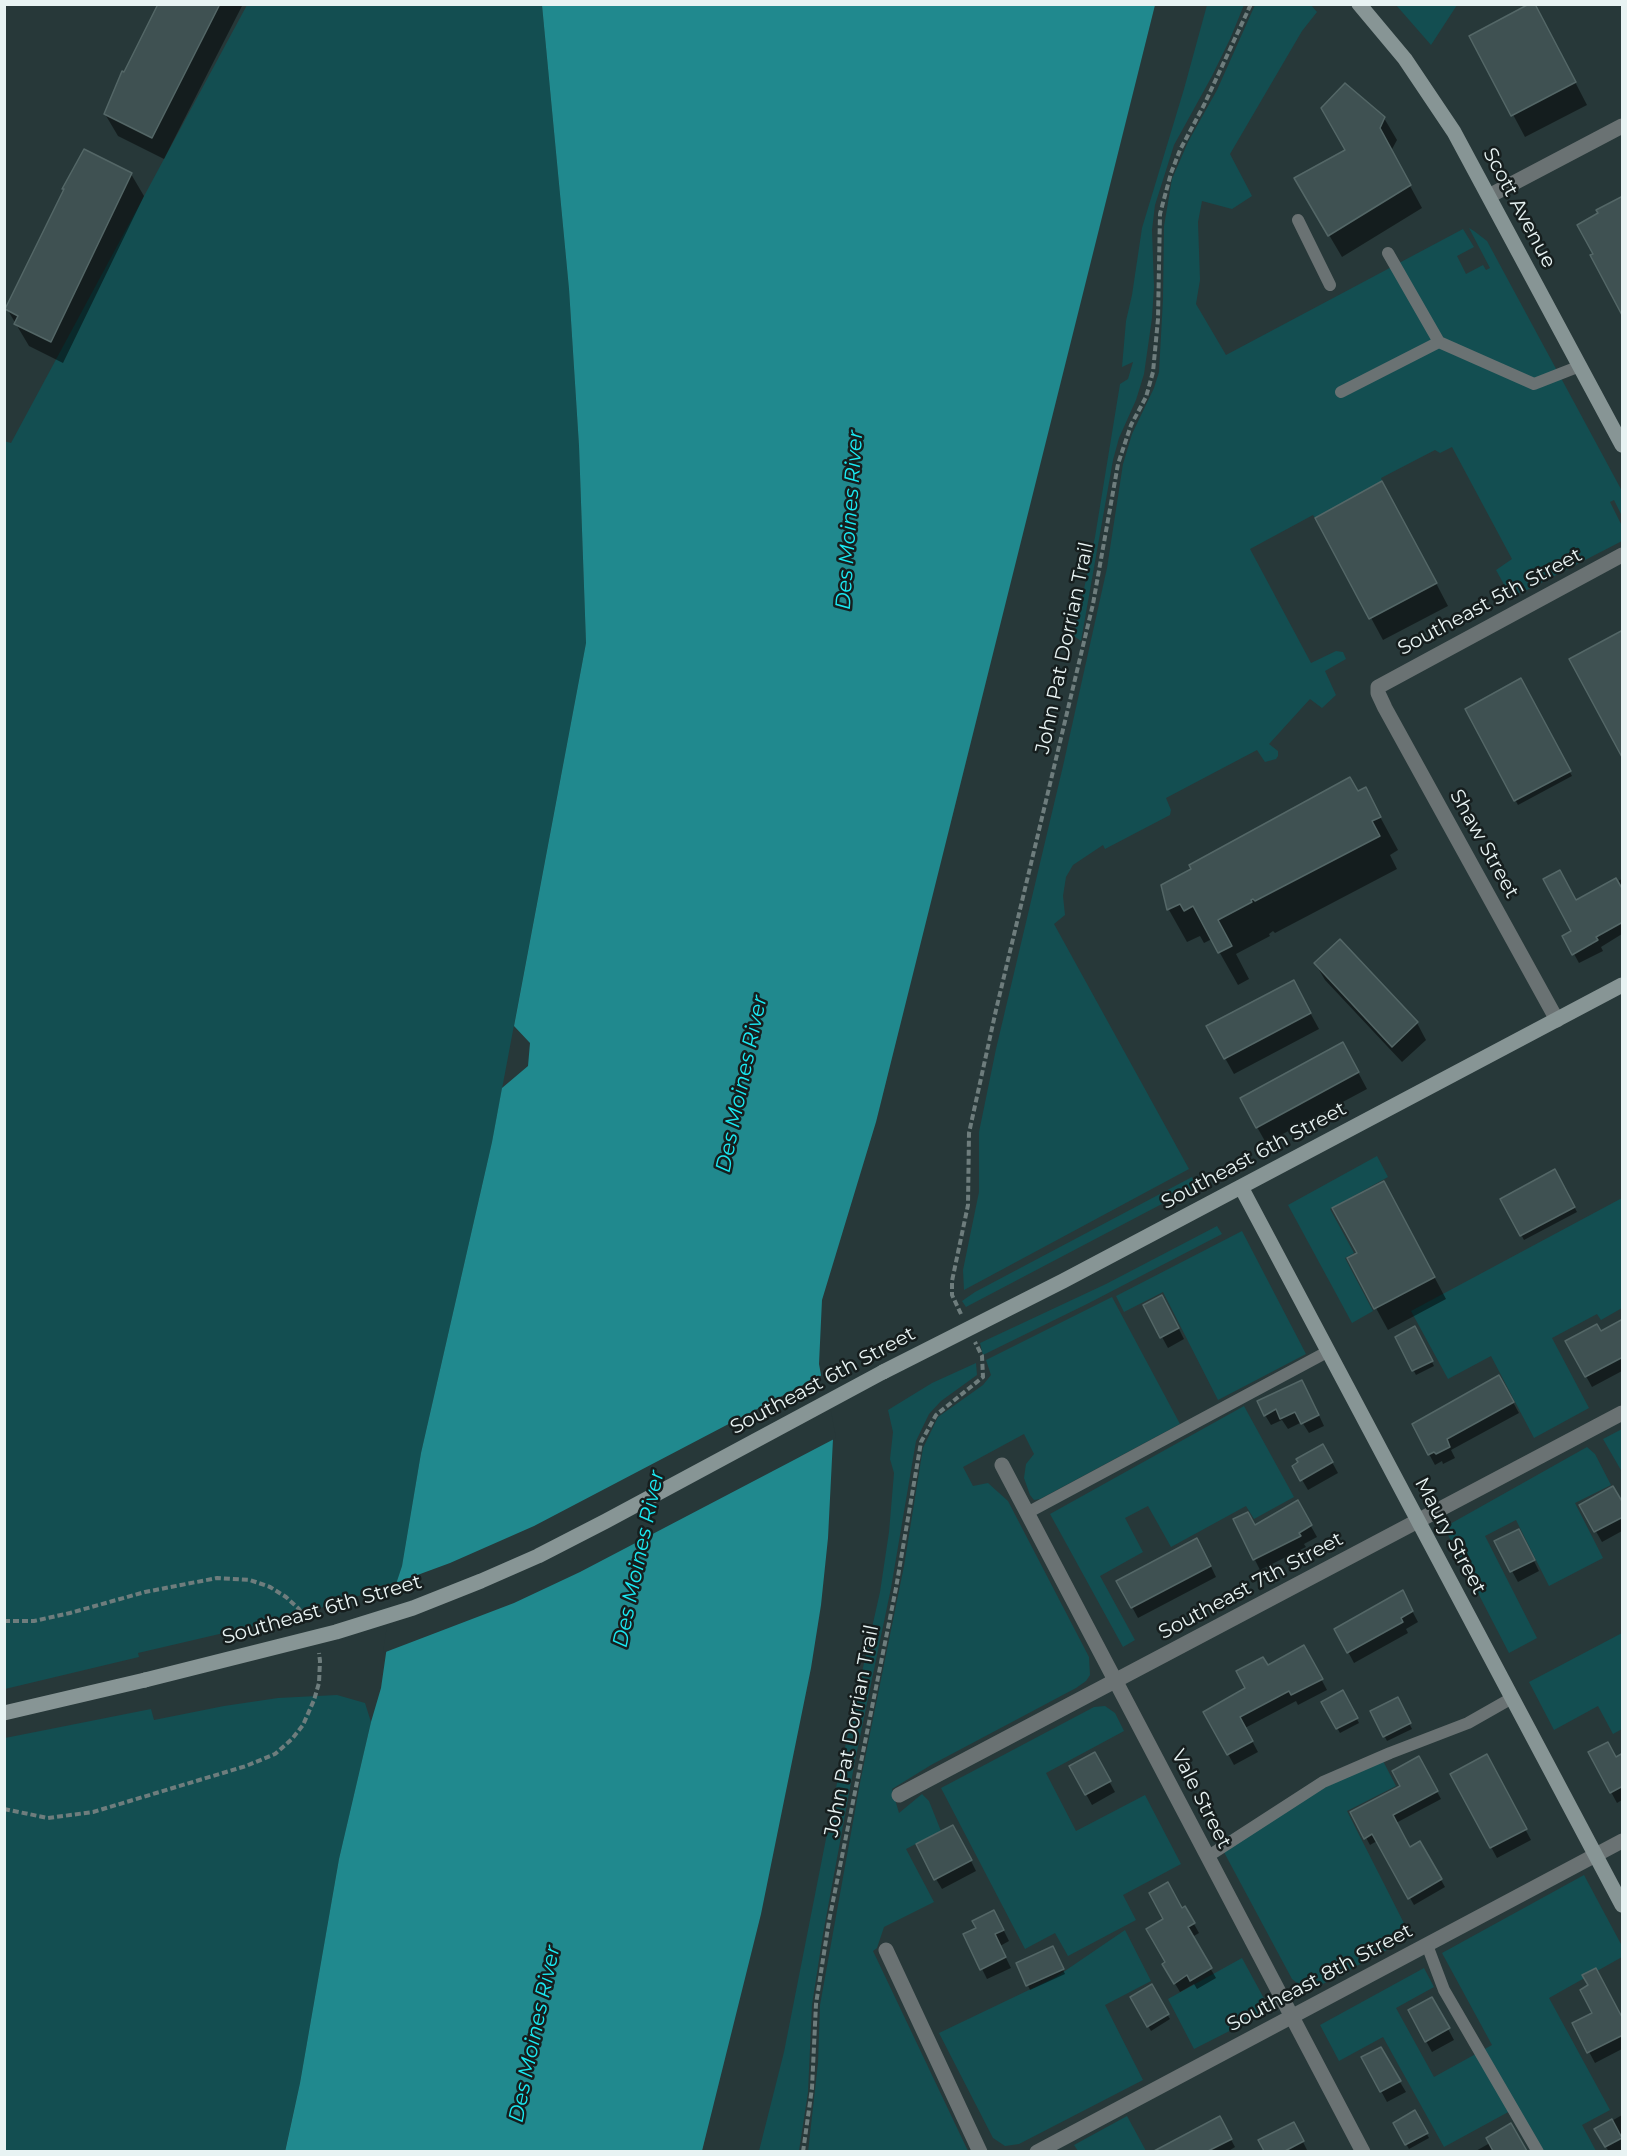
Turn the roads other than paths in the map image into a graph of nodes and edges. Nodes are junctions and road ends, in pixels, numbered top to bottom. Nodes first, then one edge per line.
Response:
1 (1359, 4) edge
2 (1623, 126) edge
3 (1489, 196) junction
4 (1298, 220) dead end
5 (1388, 253) dead end
6 (1330, 285) dead end
7 (1439, 342) junction
8 (1580, 366) junction
9 (1341, 392) dead end
10 (1623, 445) edge
11 (1623, 555) edge
12 (1378, 687) joint
13 (1623, 985) edge
14 (1557, 1020) junction
15 (1241, 1187) junction
16 (1328, 1352) junction
17 (1623, 1413) edge
18 (1002, 1465) dead end
19 (1027, 1513) junction
20 (1418, 1522) junction
21 (1117, 1680) junction
22 (1512, 1698) junction
23 (4, 1713) edge
24 (899, 1796) dead end
25 (1623, 1841) edge
26 (1596, 1855) junction
27 (1207, 1857) junction
28 (1623, 1905) edge
29 (1427, 1945) junction
30 (886, 1950) dead end
31 (1292, 2016) junction
32 (980, 2151) edge
33 (1037, 2151) edge
34 (1363, 2151) edge
35 (1538, 2151) edge

1 - 3 main road, Scott Avenue
2 - 3 street
3 - 8 main road, Scott Avenue
4 - 6 lane
5 - 7 lane
7 - 8 lane
7 - 9 lane
8 - 10 main road, Scott Avenue
11 - 12 street, Southeast 5th Street
12 - 14 street, Shaw Street
13 - 14 main road, Southeast 6th Street
14 - 15 main road, Southeast 6th Street
15 - 16 main road, Maury Street
15 - 23 main road, Southeast 6th Street, bridge
16 - 19 lane
16 - 20 main road, Maury Street
17 - 20 street, Southeast 7th Street
18 - 19 street, Vale Street
19 - 21 street, Vale Street
20 - 21 street, Southeast 7th Street
20 - 22 main road, Maury Street
21 - 24 street, Southeast 7th Street
21 - 27 street, Vale Street
22 - 26 main road, Maury Street
22 - 27 lane
25 - 26 street, Southeast 8th Street
26 - 28 main road, Maury Street
26 - 29 street, Southeast 8th Street
27 - 31 street, Vale Street
29 - 31 street, Southeast 8th Street
29 - 35 lane
30 - 32 street
31 - 33 street, Southeast 8th Street
31 - 34 street, Vale Street

